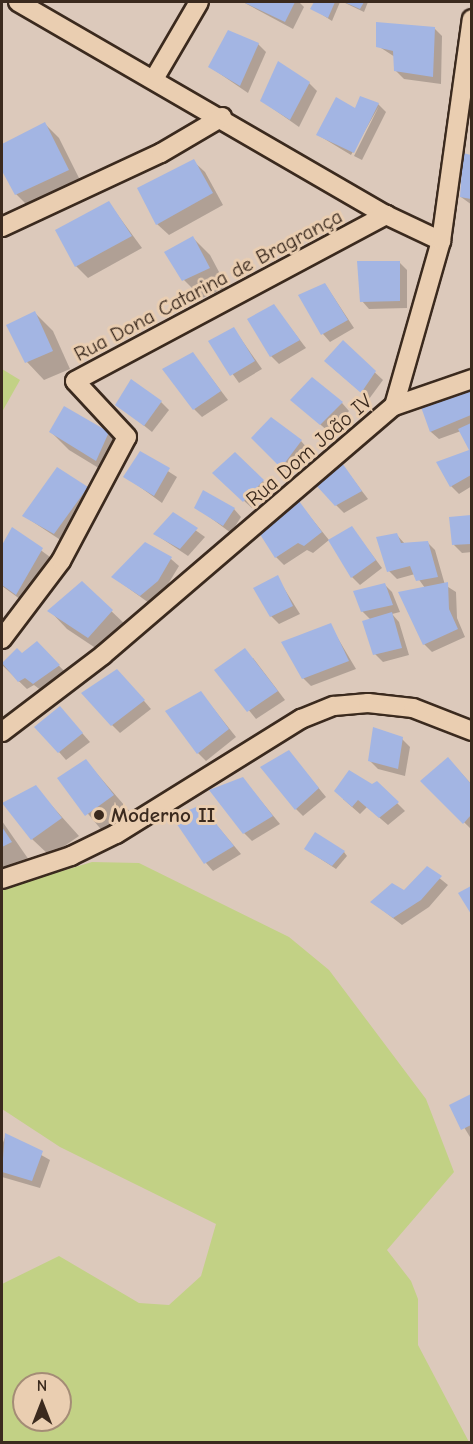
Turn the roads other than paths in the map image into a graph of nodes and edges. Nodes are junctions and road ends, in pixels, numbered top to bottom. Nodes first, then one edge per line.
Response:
1 (18, 2) edge
2 (199, 2) edge
3 (471, 19) edge
4 (154, 79) junction
5 (222, 117) junction
6 (386, 215) junction
7 (2, 226) edge
8 (441, 241) junction
9 (471, 379) edge
10 (394, 406) junction
11 (2, 639) edge
12 (471, 731) edge
13 (2, 732) edge
14 (2, 879) edge

1 - 4 street
2 - 4 street
3 - 8 street, Rua Dom João IV
4 - 5 street
5 - 6 street
5 - 7 street
6 - 8 street
6 - 11 street, Rua Dona Catarina de Bragrança
8 - 10 street, Rua Dom João IV
9 - 10 street
10 - 13 street, Rua Dom João IV
12 - 14 street

